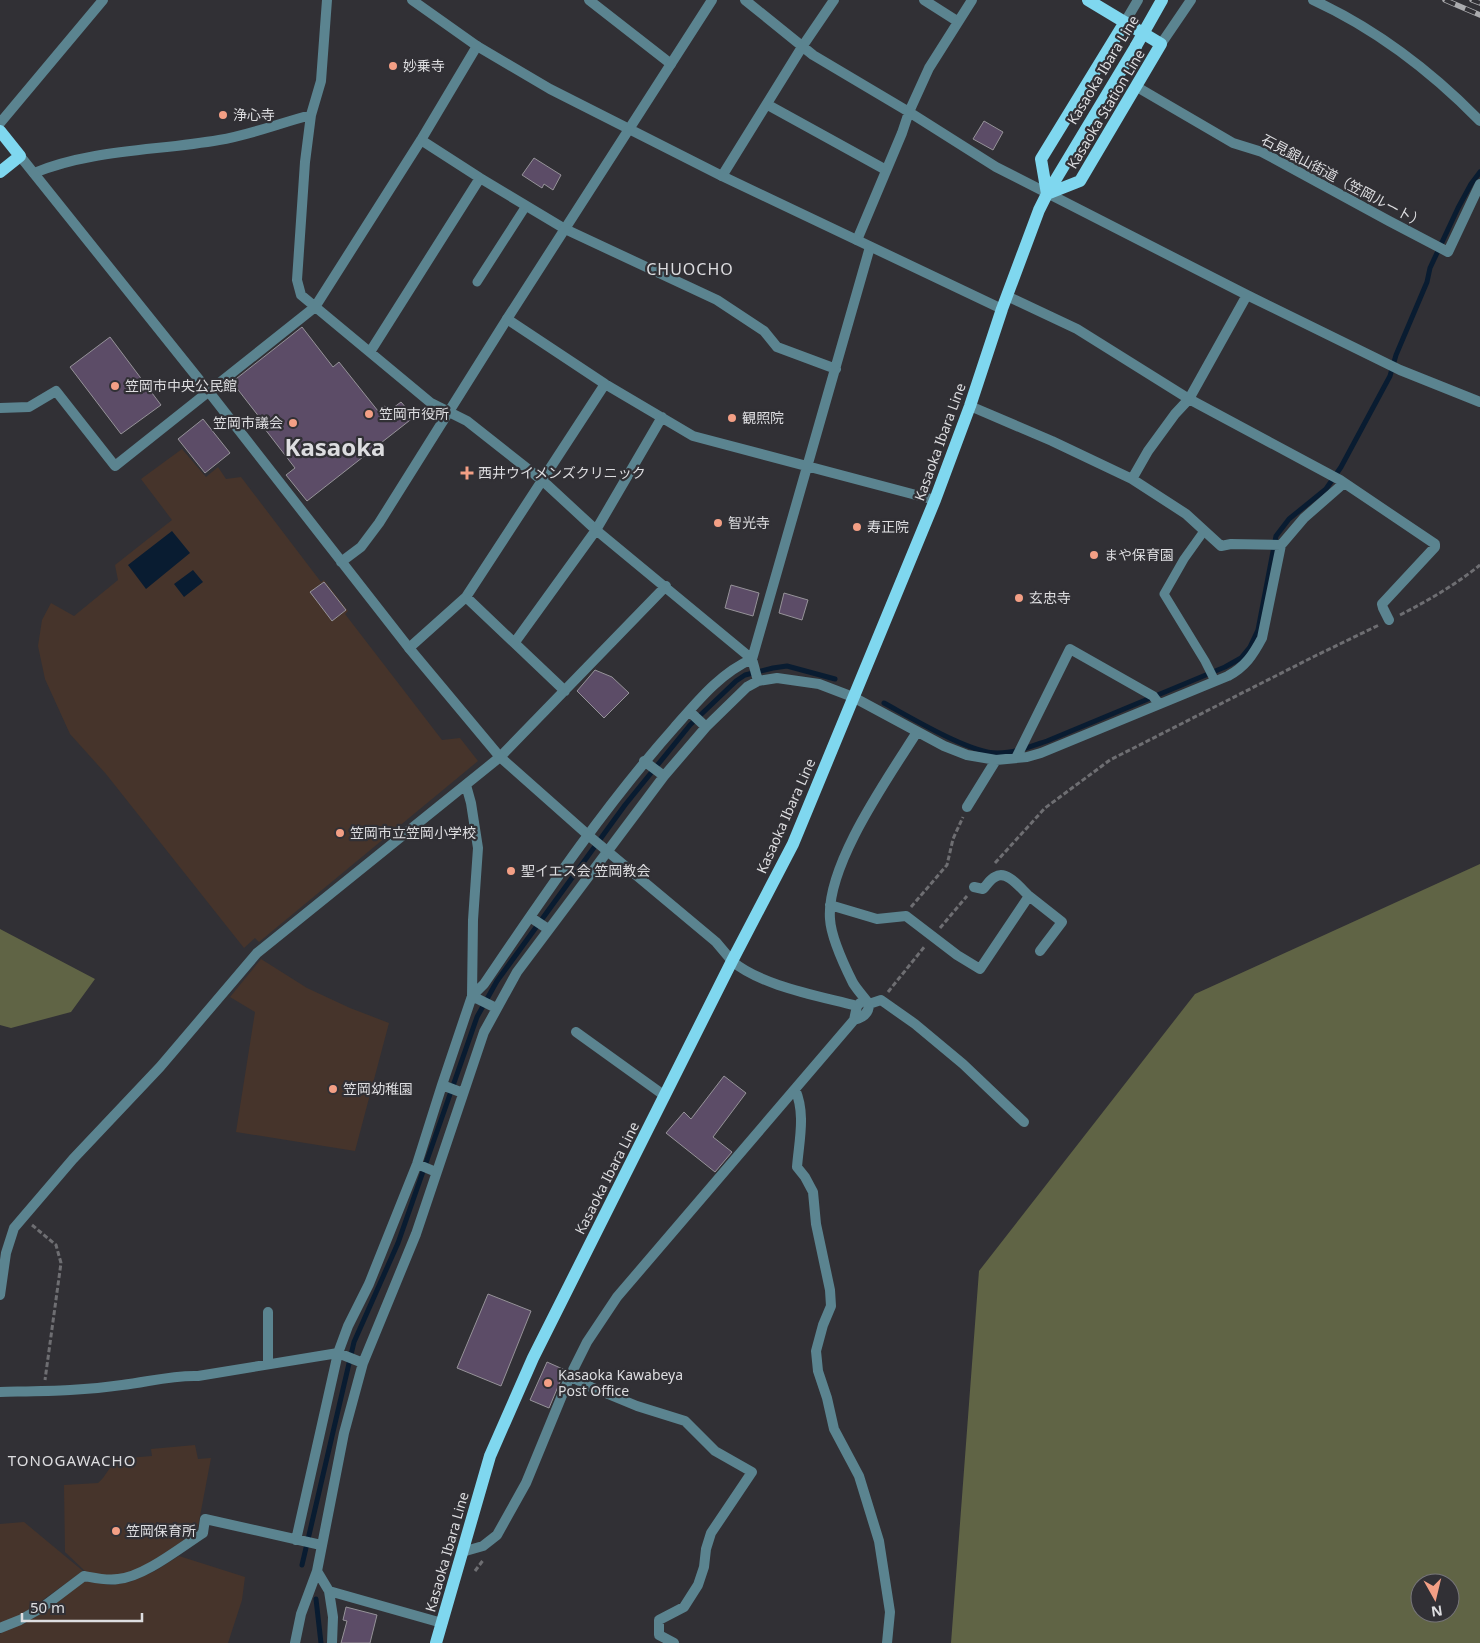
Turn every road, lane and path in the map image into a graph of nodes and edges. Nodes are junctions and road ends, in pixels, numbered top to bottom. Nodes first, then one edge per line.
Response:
1 (103, 0) edge
2 (327, 0) edge
3 (412, 0) edge
4 (589, 0) edge
5 (712, 0) edge
6 (745, 0) edge
7 (834, 0) edge
8 (924, 0) edge
9 (972, 0) edge
10 (1088, 0) edge
11 (1138, 0) edge
12 (1162, 0) edge
13 (1191, 0) edge
14 (1313, 0) edge
15 (957, 22) junction
16 (1125, 22) junction
17 (1161, 44) junction
18 (478, 46) junction
19 (802, 47) junction
20 (671, 64) junction
21 (1137, 87) junction
22 (768, 105) junction
23 (909, 112) junction
24 (311, 115) junction
25 (1480, 121) edge
26 (0, 123) edge
27 (629, 130) junction
28 (0, 131) edge
29 (421, 140) junction
30 (20, 156) junction
31 (886, 170) junction
32 (0, 172) edge
33 (34, 173) junction
34 (722, 176) junction
35 (480, 178) junction
36 (1480, 184) edge
37 (1046, 194) junction
38 (526, 206) junction
39 (565, 229) junction
40 (857, 240) junction
41 (870, 247) junction
42 (478, 282) dead end
43 (1247, 295) junction
44 (1007, 296) junction
45 (316, 307) junction
46 (1002, 309) junction
47 (507, 319) junction
48 (370, 352) junction
49 (836, 369) junction
50 (605, 384) junction
51 (209, 392) junction
52 (1189, 399) junction
53 (1480, 402) edge
54 (970, 406) junction
55 (0, 408) edge
56 (450, 412) junction
57 (662, 416) junction
58 (808, 466) junction
59 (1132, 479) junction
60 (1342, 481) junction
61 (543, 482) junction
62 (935, 500) junction
63 (596, 530) junction
64 (1204, 531) junction
65 (1276, 545) junction
66 (341, 562) junction
67 (1480, 564) edge
68 (666, 586) junction
69 (466, 597) junction
70 (1389, 620) junction
71 (515, 642) junction
72 (409, 648) junction
73 (753, 662) junction
74 (1213, 677) junction
75 (758, 680) junction
76 (565, 691) junction
77 (853, 697) junction
78 (1156, 701) junction
79 (691, 714) junction
80 (704, 725) junction
81 (917, 732) junction
82 (1018, 754) junction
83 (500, 757) junction
84 (996, 760) junction
85 (647, 763) junction
86 (662, 775) junction
87 (466, 785) junction
88 (967, 807) joint
89 (590, 837) junction
90 (606, 849) junction
91 (994, 864) dead end
92 (974, 887) joint
93 (1029, 896) junction
94 (830, 905) junction
95 (906, 916) junction
96 (539, 923) junction
97 (933, 937) junction
98 (1040, 951) dead end
99 (732, 961) junction
100 (476, 998) junction
101 (882, 1000) junction
102 (867, 1001) junction
103 (494, 1006) junction
104 (857, 1006) junction
105 (854, 1020) junction
106 (576, 1032) dead end
107 (444, 1086) junction
108 (795, 1089) junction
109 (460, 1092) junction
110 (665, 1096) junction
111 (1024, 1122) dead end
112 (418, 1165) junction
113 (434, 1171) junction
114 (23, 1218) junction
115 (0, 1295) edge
116 (268, 1312) dead end
117 (341, 1354) junction
118 (361, 1362) junction
119 (268, 1364) junction
120 (570, 1376) junction
121 (44, 1391) junction
122 (0, 1392) edge
123 (299, 1541) junction
124 (318, 1544) junction
125 (462, 1552) junction
126 (317, 1571) junction
127 (329, 1591) junction
128 (442, 1623) junction
129 (0, 1628) edge
130 (295, 1643) edge
131 (332, 1643) edge
132 (436, 1643) edge
133 (674, 1643) edge
134 (887, 1643) edge

1 - 26 street
2 - 24 street
3 - 18 street
4 - 20 street
5 - 20 street
6 - 19 street
7 - 19 street
8 - 15 street
9 - 15 street
10 - 16 main road, Kasaoka Station Line
11 - 16 street
12 - 37 main road, Kasaoka Ibara Line, bridge
13 - 17 street
14 - 25 street
15 - 23 street
16 - 17 main road, Kasaoka Station Line
16 - 37 main road, Kasaoka Station Line
17 - 21 main road, Kasaoka Station Line
18 - 27 street
18 - 29 street
19 - 22 street
19 - 23 street
20 - 27 street
21 - 36 street, 石見銀山街道（笠岡ルート）
21 - 37 main road, Kasaoka Station Line
22 - 31 street
22 - 34 street
23 - 31 street
23 - 37 street
24 - 33 street
24 - 45 street
27 - 34 street
27 - 39 street
28 - 30 main road
29 - 35 street
29 - 45 street
30 - 32 main road
30 - 33 street
31 - 40 street
33 - 51 street
34 - 40 street
35 - 38 street
35 - 48 street
37 - 43 street
37 - 44 main road, Kasaoka Ibara Line
38 - 39 street
38 - 42 lane
39 - 47 street
39 - 49 street
40 - 41 street
41 - 46 street
41 - 49 street
43 - 52 street
43 - 53 street
44 - 46 main road, Kasaoka Ibara Line
44 - 52 street
45 - 48 street
45 - 51 street
46 - 54 main road, Kasaoka Ibara Line
47 - 50 street
47 - 56 street
48 - 56 street
49 - 58 street
50 - 57 street
50 - 61 street
51 - 55 street
51 - 66 street
52 - 59 street
52 - 60 street
54 - 59 street
54 - 62 main road, Kasaoka Ibara Line
56 - 61 street
56 - 66 street
57 - 58 street
57 - 63 street
58 - 62 street
58 - 73 street
59 - 64 street
60 - 65 street
60 - 70 street
61 - 63 street
61 - 69 street
62 - 77 main road, Kasaoka Ibara Line
63 - 68 street
63 - 71 street
64 - 65 street
64 - 74 lane
65 - 74 street
66 - 72 street
67 - 70 path
68 - 73 street
68 - 76 street
69 - 71 street
69 - 72 street
70 - 91 path
71 - 76 street
72 - 83 street
73 - 75 street
73 - 79 street
74 - 78 street
75 - 77 street
75 - 80 street
76 - 83 street
77 - 81 street
77 - 99 main road, Kasaoka Ibara Line
78 - 82 street
78 - 82 street
79 - 80 street
79 - 85 street
80 - 86 street
81 - 84 street
81 - 94 street
82 - 84 street
83 - 87 street
83 - 89 street
84 - 88 street
85 - 86 street
85 - 89 street
86 - 90 street
87 - 100 street
87 - 114 street
88 - 95 path
89 - 90 street
89 - 96 street
90 - 96 street
90 - 99 street
92 - 93 street
92 - 97 path
93 - 97 street
93 - 98 street
94 - 95 street
94 - 102 street
95 - 97 street
96 - 100 street
96 - 103 street
97 - 101 path
99 - 104 street
99 - 110 main road, Kasaoka Ibara Line
100 - 103 street
100 - 107 street
101 - 102 street
101 - 111 street
102 - 104 street
102 - 105 street
103 - 109 street
104 - 105 street
105 - 108 street
106 - 110 street
107 - 109 street
107 - 112 street
108 - 120 street
108 - 134 street
109 - 113 street
110 - 125 main road, Kasaoka Ibara Line
112 - 113 street
112 - 117 street
113 - 118 street
114 - 115 street
114 - 121 path
116 - 119 street
117 - 118 street
117 - 119 street
117 - 123 street
118 - 124 street
119 - 121 street
120 - 125 street
120 - 133 street
121 - 122 street
123 - 124 street
123 - 129 street
124 - 126 street
125 - 128 main road, Kasaoka Ibara Line
126 - 127 street
126 - 130 street
127 - 128 street
127 - 131 street
128 - 132 main road, Kasaoka Ibara Line

